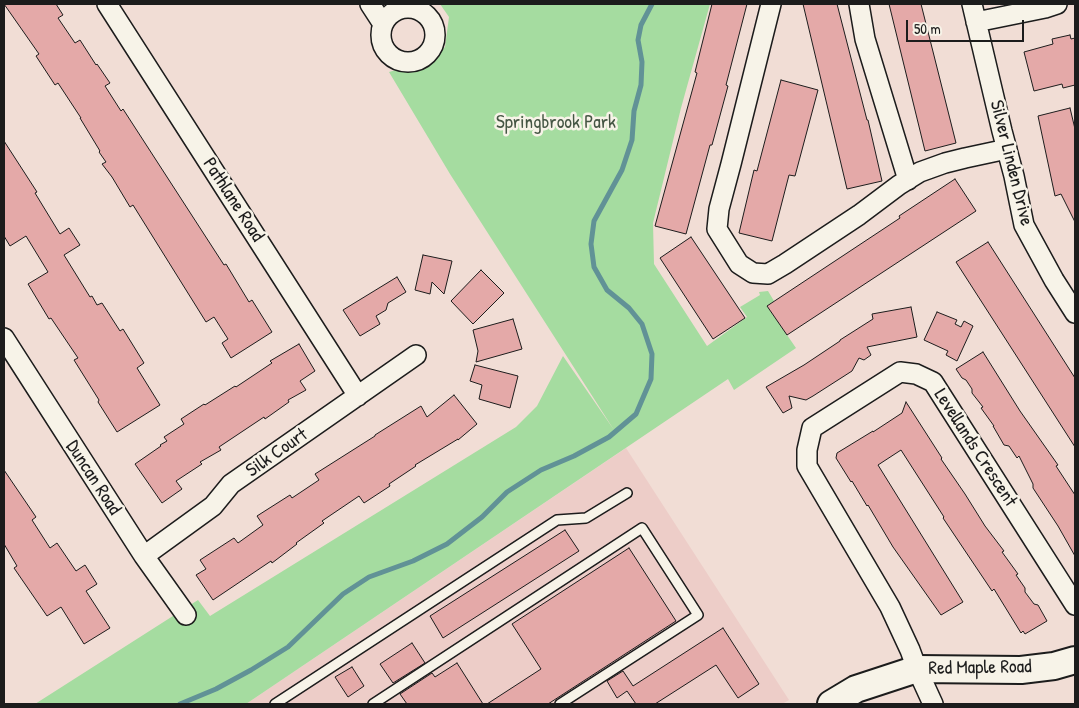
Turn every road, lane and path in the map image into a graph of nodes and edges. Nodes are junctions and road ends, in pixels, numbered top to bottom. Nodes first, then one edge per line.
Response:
1 (108, 4) edge
2 (370, 4) edge
3 (772, 4) edge
4 (860, 4) edge
5 (1056, 4) edge
6 (974, 13) edge
7 (383, 24) dead end
8 (1007, 149) junction
9 (908, 180) junction
10 (1075, 313) edge
11 (4, 338) edge
12 (416, 355) dead end
13 (358, 396) junction
14 (627, 493) dead end
15 (144, 556) junction
16 (1075, 605) edge
17 (186, 615) dead end
18 (1075, 660) edge
19 (917, 669) junction
20 (275, 704) edge
21 (373, 704) edge
22 (560, 704) edge
23 (831, 704) edge
24 (933, 704) edge

1 - 13 street, Pathlane Road
2 - 7 street
3 - 9 street
4 - 9 street
5 - 6 street
6 - 8 street, Silver Linden Drive
8 - 9 street
8 - 10 street, Silver Linden Drive
11 - 15 street, Duncan Road
12 - 13 street, Silk Court
13 - 15 street, Silk Court
14 - 20 lane
15 - 17 street, Duncan Road
16 - 19 street, Levellands Crescent
18 - 19 street, Red Maple Road
19 - 23 street, Red Maple Road
19 - 24 street
21 - 22 lane

